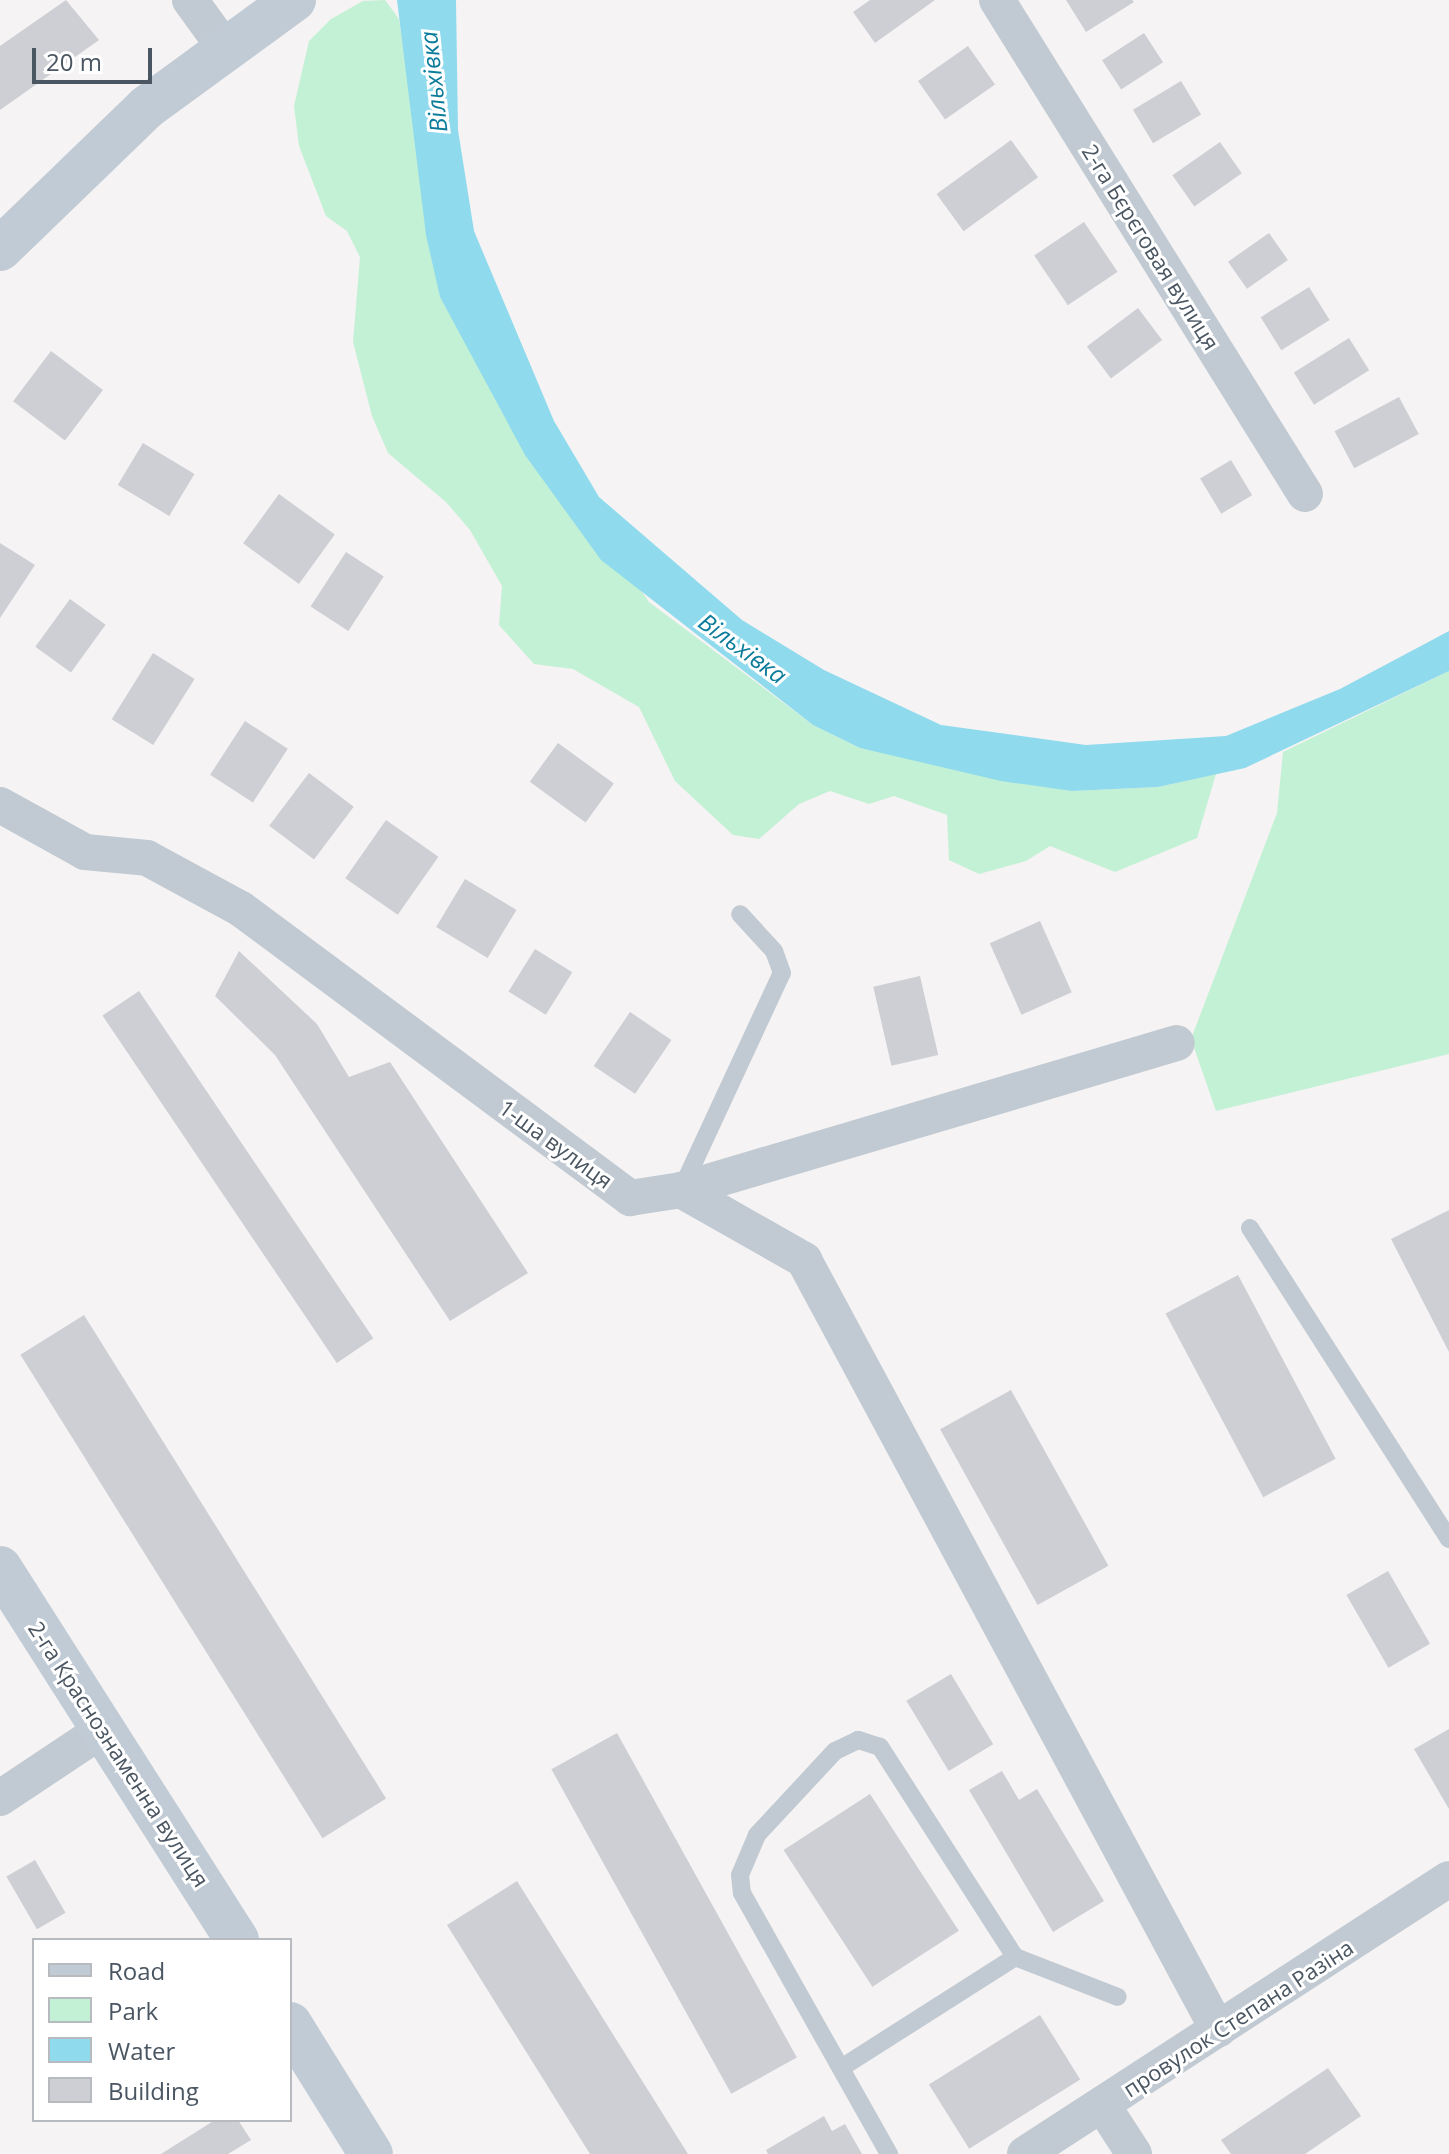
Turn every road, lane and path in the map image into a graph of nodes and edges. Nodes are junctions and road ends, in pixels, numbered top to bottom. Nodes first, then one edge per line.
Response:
1 (190, 0) edge
2 (294, 0) edge
3 (997, 0) edge
4 (226, 50) junction
5 (0, 249) edge
6 (1305, 494) dead end
7 (0, 805) edge
8 (740, 914) dead end
9 (1177, 1043) dead end
10 (681, 1190) junction
11 (1250, 1228) dead end
12 (1449, 1539) edge
13 (0, 1568) edge
14 (104, 1729) junction
15 (0, 1798) edge
16 (1449, 1879) edge
17 (236, 1938) edge
18 (1015, 1957) junction
19 (1118, 1997) dead end
20 (292, 2027) edge
21 (1218, 2030) junction
22 (841, 2068) junction
23 (1103, 2106) junction
24 (371, 2154) edge
25 (889, 2154) edge
26 (1025, 2154) edge
27 (1134, 2154) edge

1 - 4 street
2 - 4 street
3 - 6 street, 2-га Бєрєговая вулиця
4 - 5 street
7 - 10 street, 1-ша вулиця
8 - 10 lane
9 - 10 street, 1-ша вулиця
10 - 21 street
11 - 12 lane
13 - 14 street, 2-га Краснознаменна вулиця
14 - 15 street
14 - 17 street, 2-га Краснознаменна вулиця
16 - 21 street, провулок Степана Разіна
18 - 19 lane
18 - 22 lane
18 - 22 lane
20 - 24 street
21 - 23 street, провулок Степана Разіна
22 - 25 lane
23 - 26 street, провулок Степана Разіна
23 - 27 street

